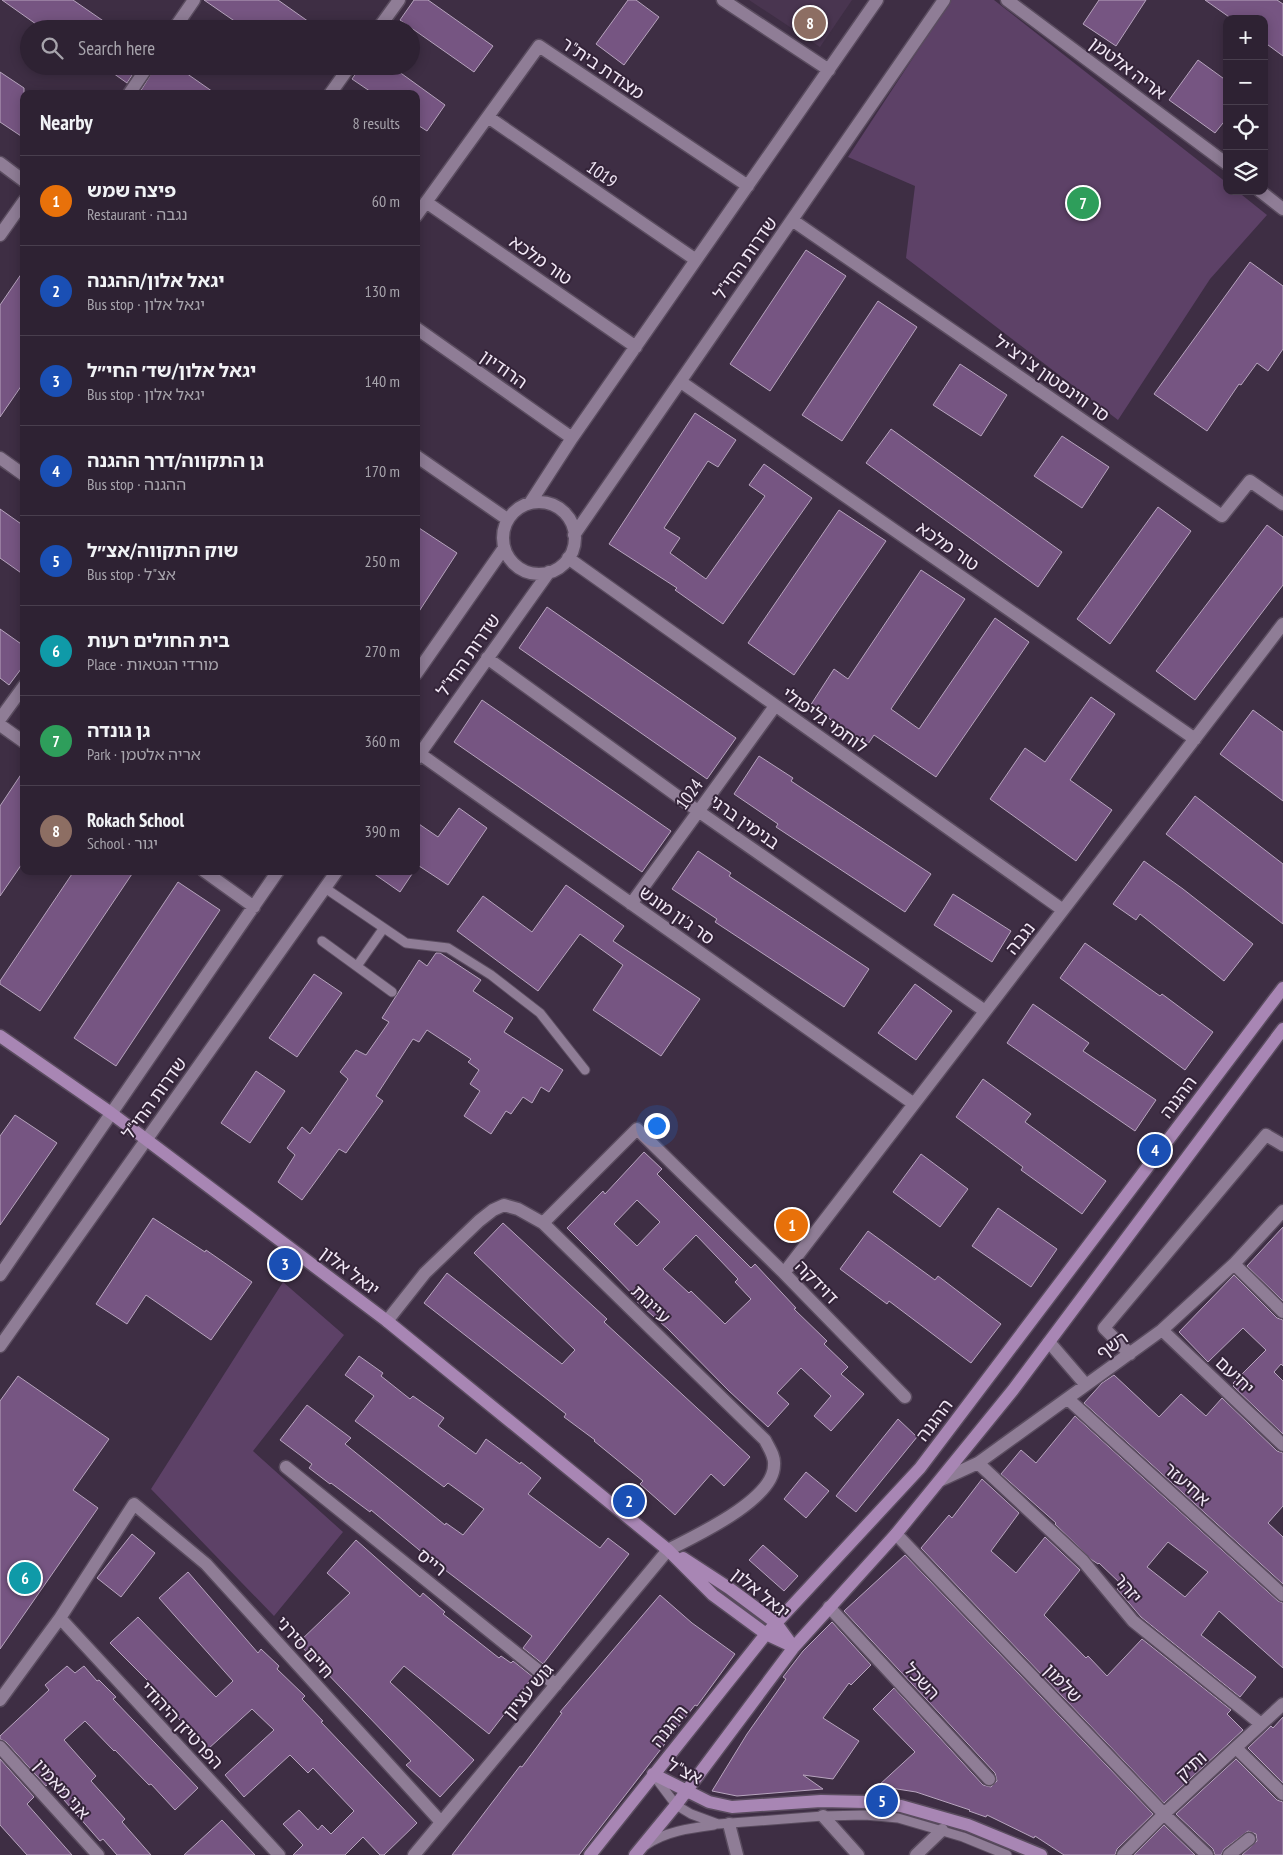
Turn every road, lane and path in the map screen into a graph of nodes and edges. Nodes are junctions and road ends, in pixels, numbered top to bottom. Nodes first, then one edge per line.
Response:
1 (194, 0) edge
2 (399, 0) edge
3 (723, 0) edge
4 (877, 0) edge
5 (944, 0) edge
6 (1007, 0) edge
7 (180, 20) edge
8 (385, 20) edge
9 (828, 70) junction
10 (142, 75) edge
11 (344, 75) edge
12 (132, 90) edge
13 (333, 90) edge
14 (488, 116) junction
15 (1223, 161) edge
16 (0, 163) edge
17 (20, 178) edge
18 (748, 186) junction
19 (1265, 195) edge
20 (426, 202) junction
21 (20, 207) edge
22 (1283, 209) edge
23 (420, 210) edge
24 (792, 220) junction
25 (0, 235) edge
26 (696, 260) junction
27 (420, 331) edge
28 (636, 347) junction
29 (681, 382) junction
30 (572, 438) junction
31 (0, 458) edge
32 (420, 459) edge
33 (20, 472) edge
34 (530, 502) junction
35 (1283, 504) edge
36 (507, 519) junction
37 (574, 535) junction
38 (504, 548) junction
39 (568, 558) junction
40 (549, 572) junction
41 (1283, 624) edge
42 (487, 658) junction
43 (420, 668) edge
44 (20, 692) edge
45 (775, 706) junction
46 (0, 719) edge
47 (0, 726) edge
48 (1195, 738) junction
49 (20, 739) edge
50 (420, 753) edge
51 (420, 757) edge
52 (698, 811) junction
53 (210, 875) edge
54 (275, 875) edge
55 (334, 875) edge
56 (325, 888) junction
57 (631, 904) junction
58 (254, 907) junction
59 (1063, 910) junction
60 (383, 929) junction
61 (322, 941) dead end
62 (356, 966) junction
63 (1283, 988) edge
64 (392, 992) dead end
65 (985, 1011) junction
66 (1283, 1029) edge
67 (0, 1036) edge
68 (585, 1070) dead end
69 (914, 1104) junction
70 (111, 1113) junction
71 (145, 1140) junction
72 (1283, 1145) edge
73 (1283, 1211) edge
74 (543, 1222) junction
75 (1234, 1264) junction
76 (784, 1273) junction
77 (0, 1276) edge
78 (1283, 1312) edge
79 (387, 1320) junction
80 (1162, 1330) junction
81 (1049, 1342) junction
82 (0, 1346) edge
83 (1130, 1354) junction
84 (1086, 1385) junction
85 (905, 1397) dead end
86 (1068, 1399) junction
87 (1283, 1445) edge
88 (978, 1463) junction
89 (286, 1467) dead end
90 (941, 1480) junction
91 (896, 1534) junction
92 (668, 1550) junction
93 (1283, 1595) edge
94 (828, 1607) junction
95 (60, 1618) junction
96 (776, 1623) junction
97 (766, 1634) junction
98 (794, 1647) junction
99 (556, 1685) junction
100 (0, 1700) edge
101 (1283, 1704) edge
102 (1261, 1724) junction
103 (0, 1747) edge
104 (1236, 1748) junction
105 (653, 1774) junction
106 (989, 1779) dead end
107 (687, 1790) junction
108 (1283, 1794) edge
109 (676, 1805) junction
110 (1164, 1814) junction
111 (823, 1816) junction
112 (441, 1822) junction
113 (724, 1824) junction
114 (942, 1830) junction
115 (1249, 1839) dead end
116 (638, 1852) edge
117 (98, 1855) edge
118 (279, 1855) edge
119 (414, 1855) edge
120 (590, 1855) edge
121 (737, 1855) edge
122 (858, 1855) edge
123 (916, 1855) edge
124 (1007, 1855) edge
125 (1041, 1855) edge
126 (1123, 1855) edge
127 (1207, 1855) edge
128 (1229, 1855) edge

1 - 7 street
2 - 8 street
3 - 9 street
4 - 9 street
5 - 24 street, שדרות החי"ל
6 - 15 street, אריה אלטמן
9 - 18 street
10 - 12 street
11 - 13 street
14 - 18 street, מצודת בית"ר
14 - 20 street, מצודת בית"ר
14 - 26 street, 1019
16 - 17 street
18 - 26 street
19 - 22 street
20 - 23 street, מצודת בית"ר
20 - 28 street, טור מלכא
21 - 25 street
24 - 29 street, שדרות החי"ל
24 - 35 street, סר ווינסטון צ'רצ'יל
26 - 28 street
27 - 30 street, הרודיון
28 - 30 street
29 - 37 street, שדרות החי"ל
29 - 48 street, טור מלכא
30 - 34 street
31 - 33 street
32 - 36 street
34 - 36 street
34 - 37 street
36 - 38 street
37 - 39 street
38 - 40 street
38 - 43 street, שדרות החי"ל
39 - 40 street
39 - 45 street, לוחמי גליפולי
40 - 42 street, שדרות החי"ל
41 - 48 street, נגבה
42 - 50 street, שדרות החי"ל
42 - 52 street, בנימין ברגי
44 - 46 street
45 - 52 street, 1024
45 - 59 street, לוחמי גליפולי
47 - 49 street
48 - 59 street, נגבה
51 - 57 street, סר ג'ון מונש
52 - 57 street, 1024
52 - 65 street, בנימין ברגי
53 - 58 street
54 - 58 street, שדרות החי"ל
55 - 56 street, שדרות החי"ל
56 - 60 lane
56 - 71 street, שדרות החי"ל
57 - 69 street, סר ג'ון מונש
58 - 70 street, שדרות החי"ל
59 - 65 street, נגבה
60 - 62 lane
60 - 68 lane
61 - 62 lane
62 - 64 lane
63 - 96 street, ההגנה
65 - 69 street, נגבה
66 - 81 street
67 - 70 street, יגאל אלון
69 - 76 street, נגבה
70 - 71 street, יגאל אלון
70 - 77 street, שדרות החי"ל
71 - 79 street, יגאל אלון
71 - 82 street, שדרות החי"ל
72 - 83 street
73 - 75 street, רשף
74 - 76 street, דוידקה
74 - 79 street, עיינות
74 - 92 street, עיינות
75 - 78 street
75 - 80 street, רשף
76 - 85 street, דוידקה
79 - 92 street, יגאל אלון
80 - 83 street, רשף
80 - 87 street, יחיעם
81 - 84 street
81 - 90 street
83 - 84 street, רשף
84 - 86 street, רשף
86 - 88 street, רשף
86 - 93 street, אחיעזר
88 - 90 street, רשף
88 - 102 street, יזהר
89 - 99 street, רייס
90 - 91 street
91 - 94 street
91 - 110 street, שלמון
92 - 96 street, יגאל אלון
92 - 97 street, יגאל אלון
92 - 99 street, גוש עציון
94 - 98 street
94 - 106 street, השכל
95 - 100 street
95 - 112 street, חיים סירני
95 - 118 street, הפרטיזן היהודי
96 - 97 street, ההגנה
96 - 98 street, יגאל אלון
97 - 98 street, יגאל אלון
97 - 105 street, ההגנה
98 - 107 street
99 - 112 street, גוש עציון
101 - 102 street, ותיק
102 - 104 street, ותיק
103 - 117 street, אני מאמין
104 - 108 street
104 - 110 street, ותיק
105 - 107 street, אצ"ל
105 - 109 lane, אצ"ל
105 - 120 street, ההגנה
107 - 109 street
107 - 125 street, אצ"ל
109 - 113 lane, אצ"ל
109 - 116 street
110 - 126 street, ותיק
110 - 127 street, שלמון
111 - 113 lane, אצ"ל
111 - 114 lane, אצ"ל
111 - 122 street
112 - 119 street, גוש עציון
113 - 116 lane
113 - 121 street
114 - 123 street
114 - 124 lane, אצ"ל
115 - 128 street

